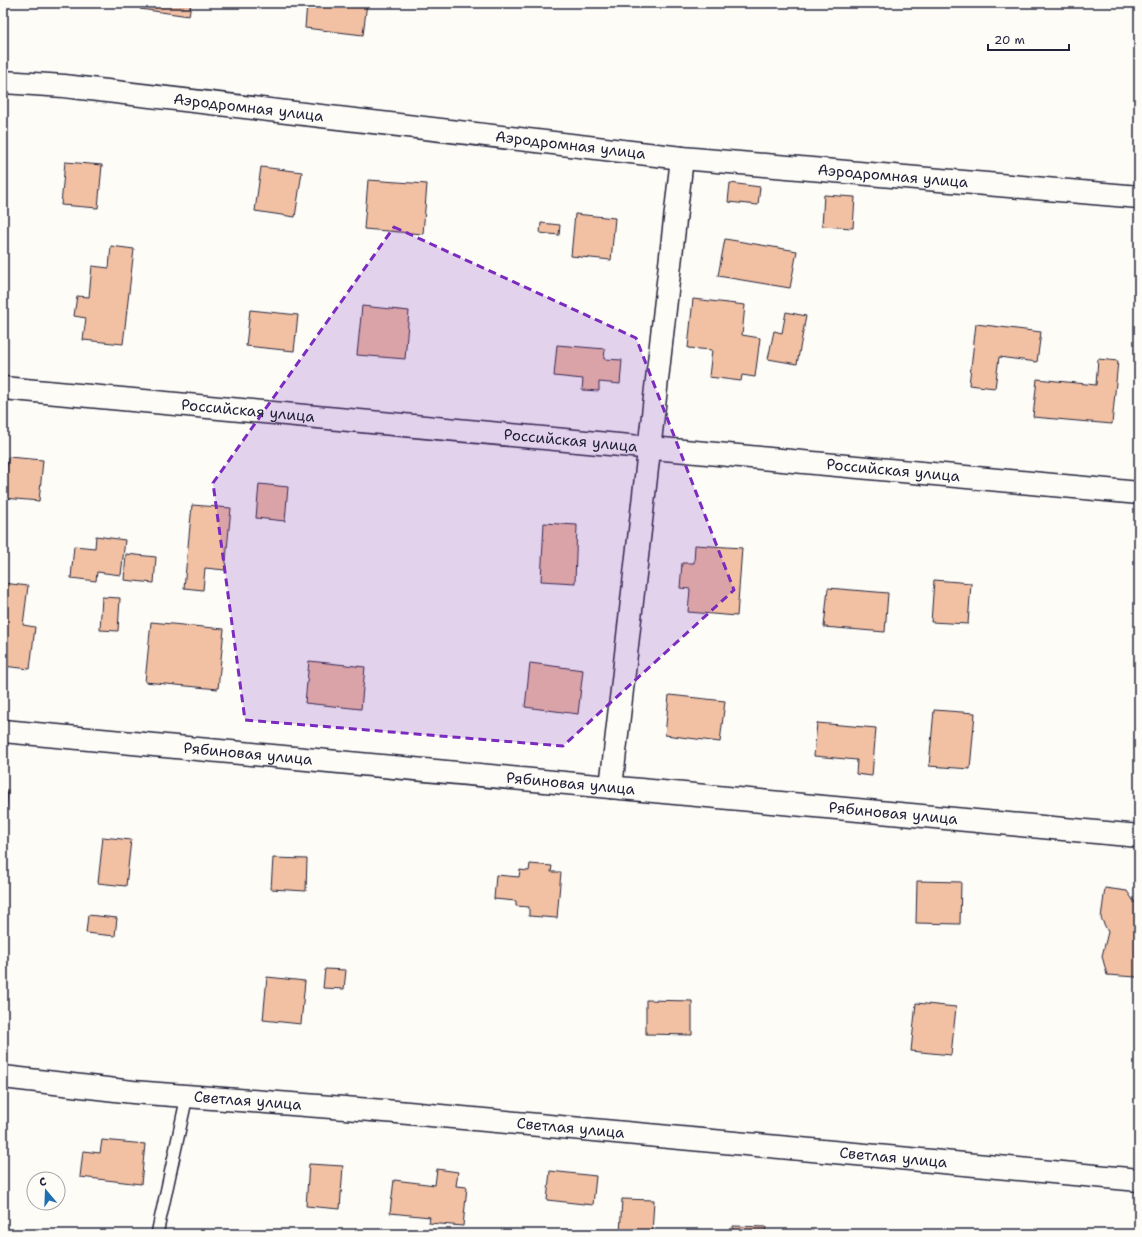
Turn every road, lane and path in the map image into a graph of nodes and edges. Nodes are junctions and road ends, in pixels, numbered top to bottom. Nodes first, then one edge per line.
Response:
1 (3, 82) edge
2 (682, 158) junction
3 (1139, 197) edge
4 (3, 388) edge
5 (649, 447) junction
6 (1139, 492) edge
7 (3, 731) edge
8 (611, 786) junction
9 (1139, 836) edge
10 (3, 1077) edge
11 (187, 1096) junction
12 (1139, 1180) edge
13 (157, 1234) edge

1 - 2 street, Аэродромная улица
2 - 3 street, Аэродромная улица
2 - 5 street
4 - 5 street, Российская улица
5 - 6 street, Российская улица
5 - 8 street
7 - 8 street, Рябиновая улица
8 - 9 street, Рябиновая улица
10 - 11 street, Светлая улица
11 - 12 street, Светлая улица
11 - 13 lane

